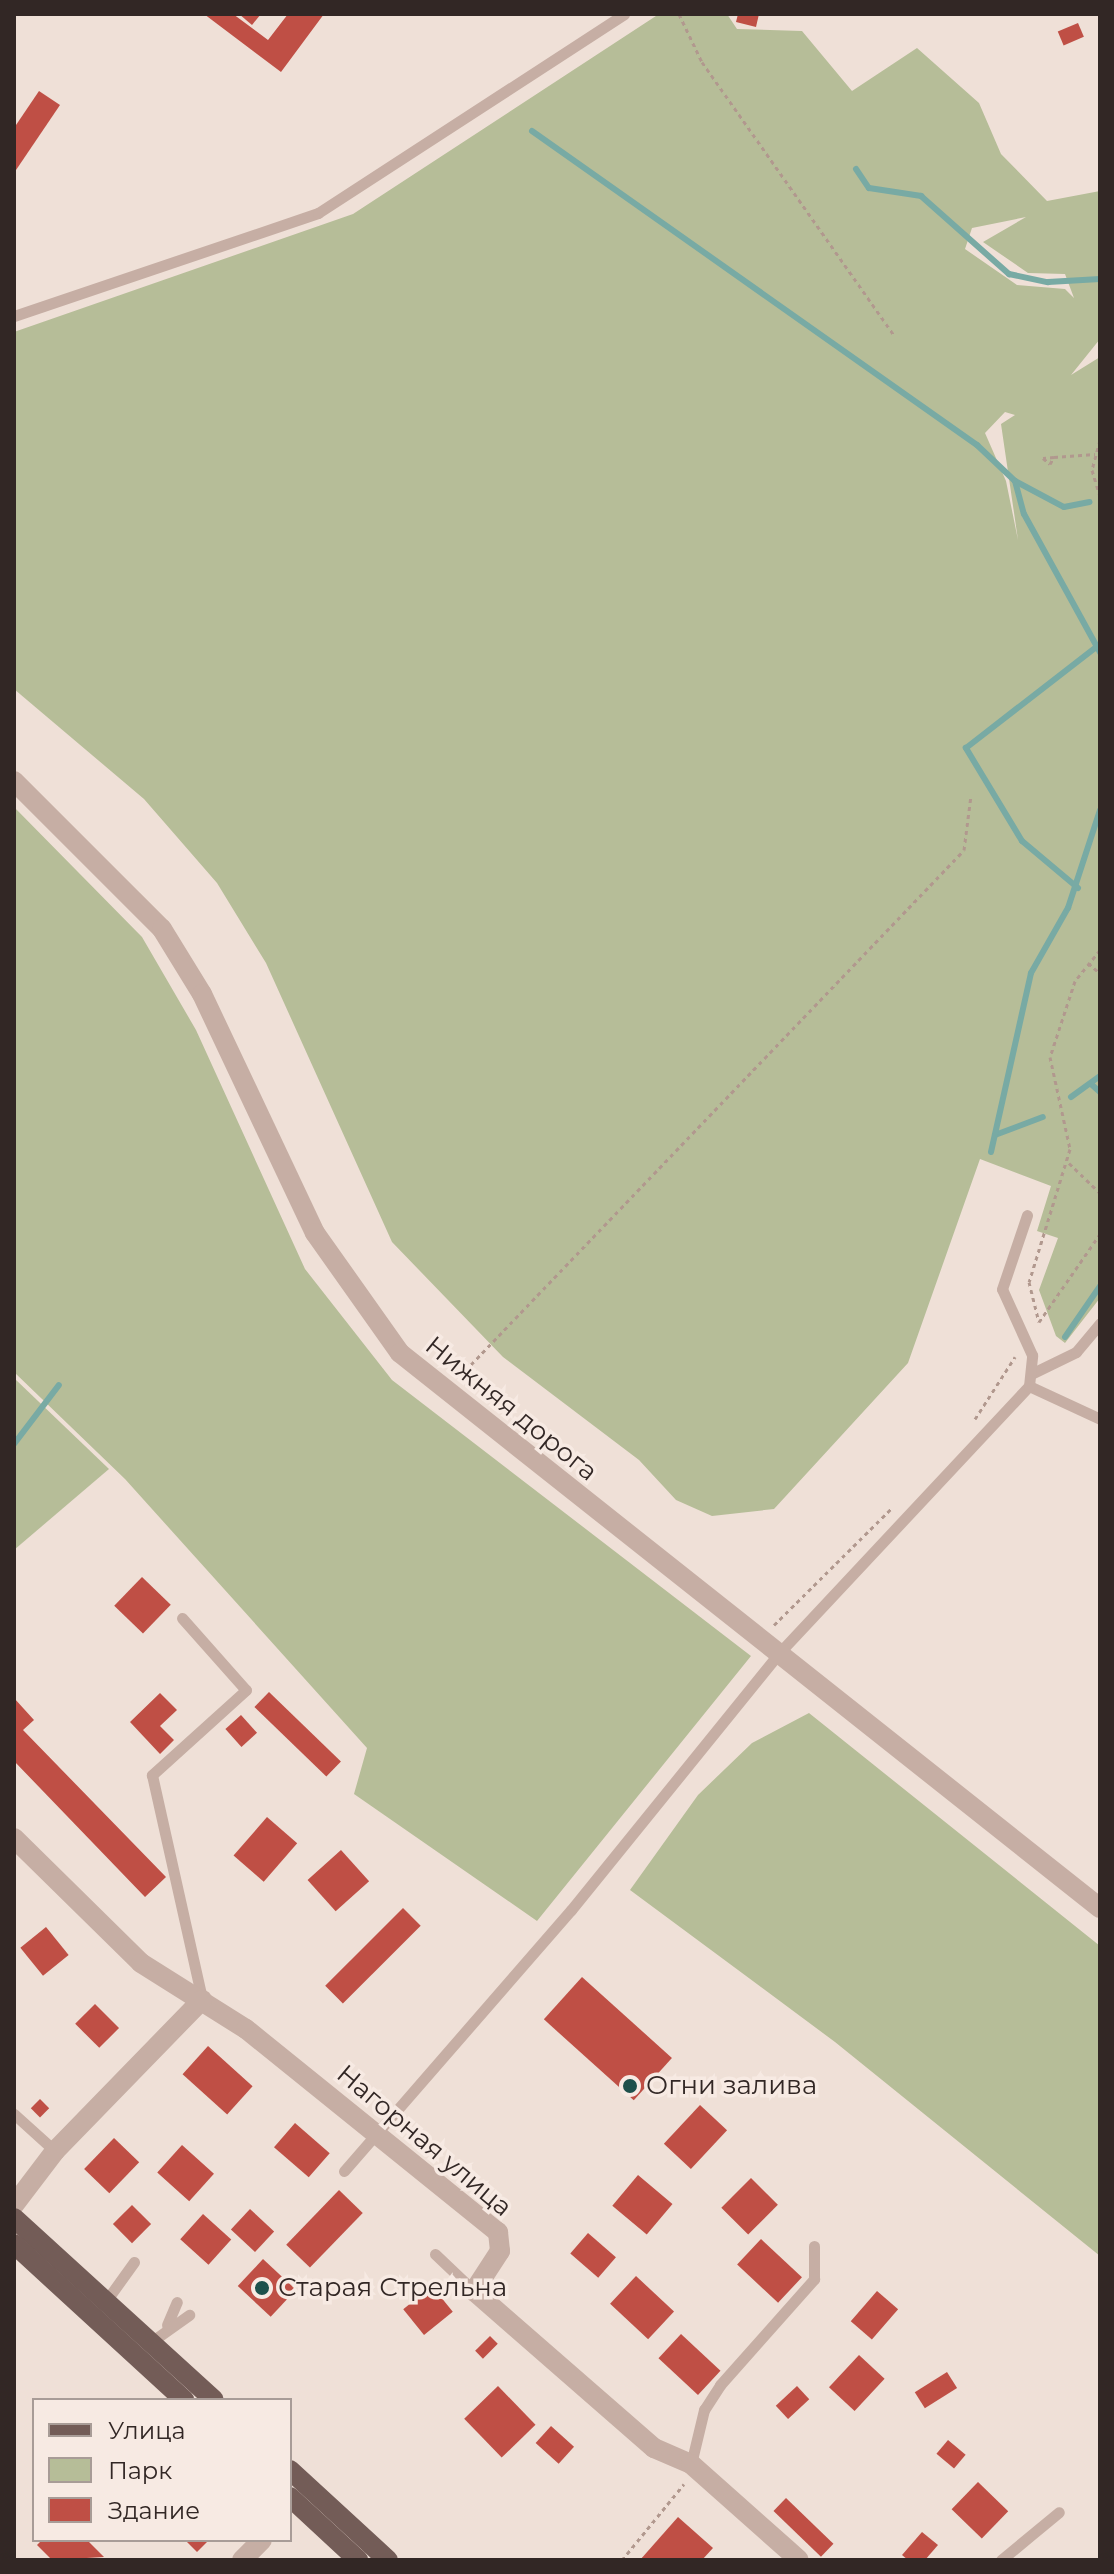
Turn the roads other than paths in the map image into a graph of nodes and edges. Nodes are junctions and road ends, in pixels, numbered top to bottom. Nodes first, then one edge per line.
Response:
1 (624, 14) edge
2 (14, 316) edge
3 (14, 781) edge
4 (1033, 1217) road end
5 (1100, 1323) edge
6 (1033, 1373) junction
7 (1029, 1386) junction
8 (1100, 1419) edge
9 (182, 1618) dead end
10 (780, 1652) junction
11 (14, 1838) edge
12 (1100, 1908) edge
13 (202, 2000) junction
14 (14, 2114) edge
15 (377, 2136) junction
16 (55, 2151) junction
17 (344, 2171) dead end
18 (14, 2205) edge
19 (14, 2218) edge
20 (14, 2244) edge
21 (814, 2246) dead end
22 (435, 2254) dead end
23 (134, 2262) dead end
24 (474, 2291) junction
25 (106, 2301) junction
26 (177, 2302) dead end
27 (189, 2315) dead end
28 (167, 2325) junction
29 (151, 2342) junction
30 (182, 2398) edge
31 (212, 2398) edge
32 (694, 2467) junction
33 (292, 2472) edge
34 (293, 2504) edge
35 (1059, 2512) dead end
36 (260, 2542) edge
37 (242, 2560) edge
38 (358, 2560) edge
39 (388, 2560) edge
40 (799, 2560) edge
41 (1001, 2560) edge

1 - 2 lane
3 - 10 street, Нижняя дорога
4 - 6 lane
5 - 6 lane
6 - 7 lane
7 - 8 lane
7 - 10 lane
9 - 13 lane
10 - 12 street, Нижняя дорога
10 - 15 lane
11 - 13 street, Нагорная улица
13 - 15 street, Нагорная улица
13 - 16 street
14 - 16 lane
15 - 17 lane
15 - 24 street, Нагорная улица
16 - 18 street
19 - 25 main road
20 - 30 main road
21 - 32 lane
22 - 24 lane
23 - 25 lane
24 - 32 street
25 - 29 main road
26 - 28 lane
27 - 28 lane
28 - 29 lane
29 - 31 main road
32 - 40 street
33 - 39 main road
34 - 38 main road
35 - 41 lane
36 - 37 street

